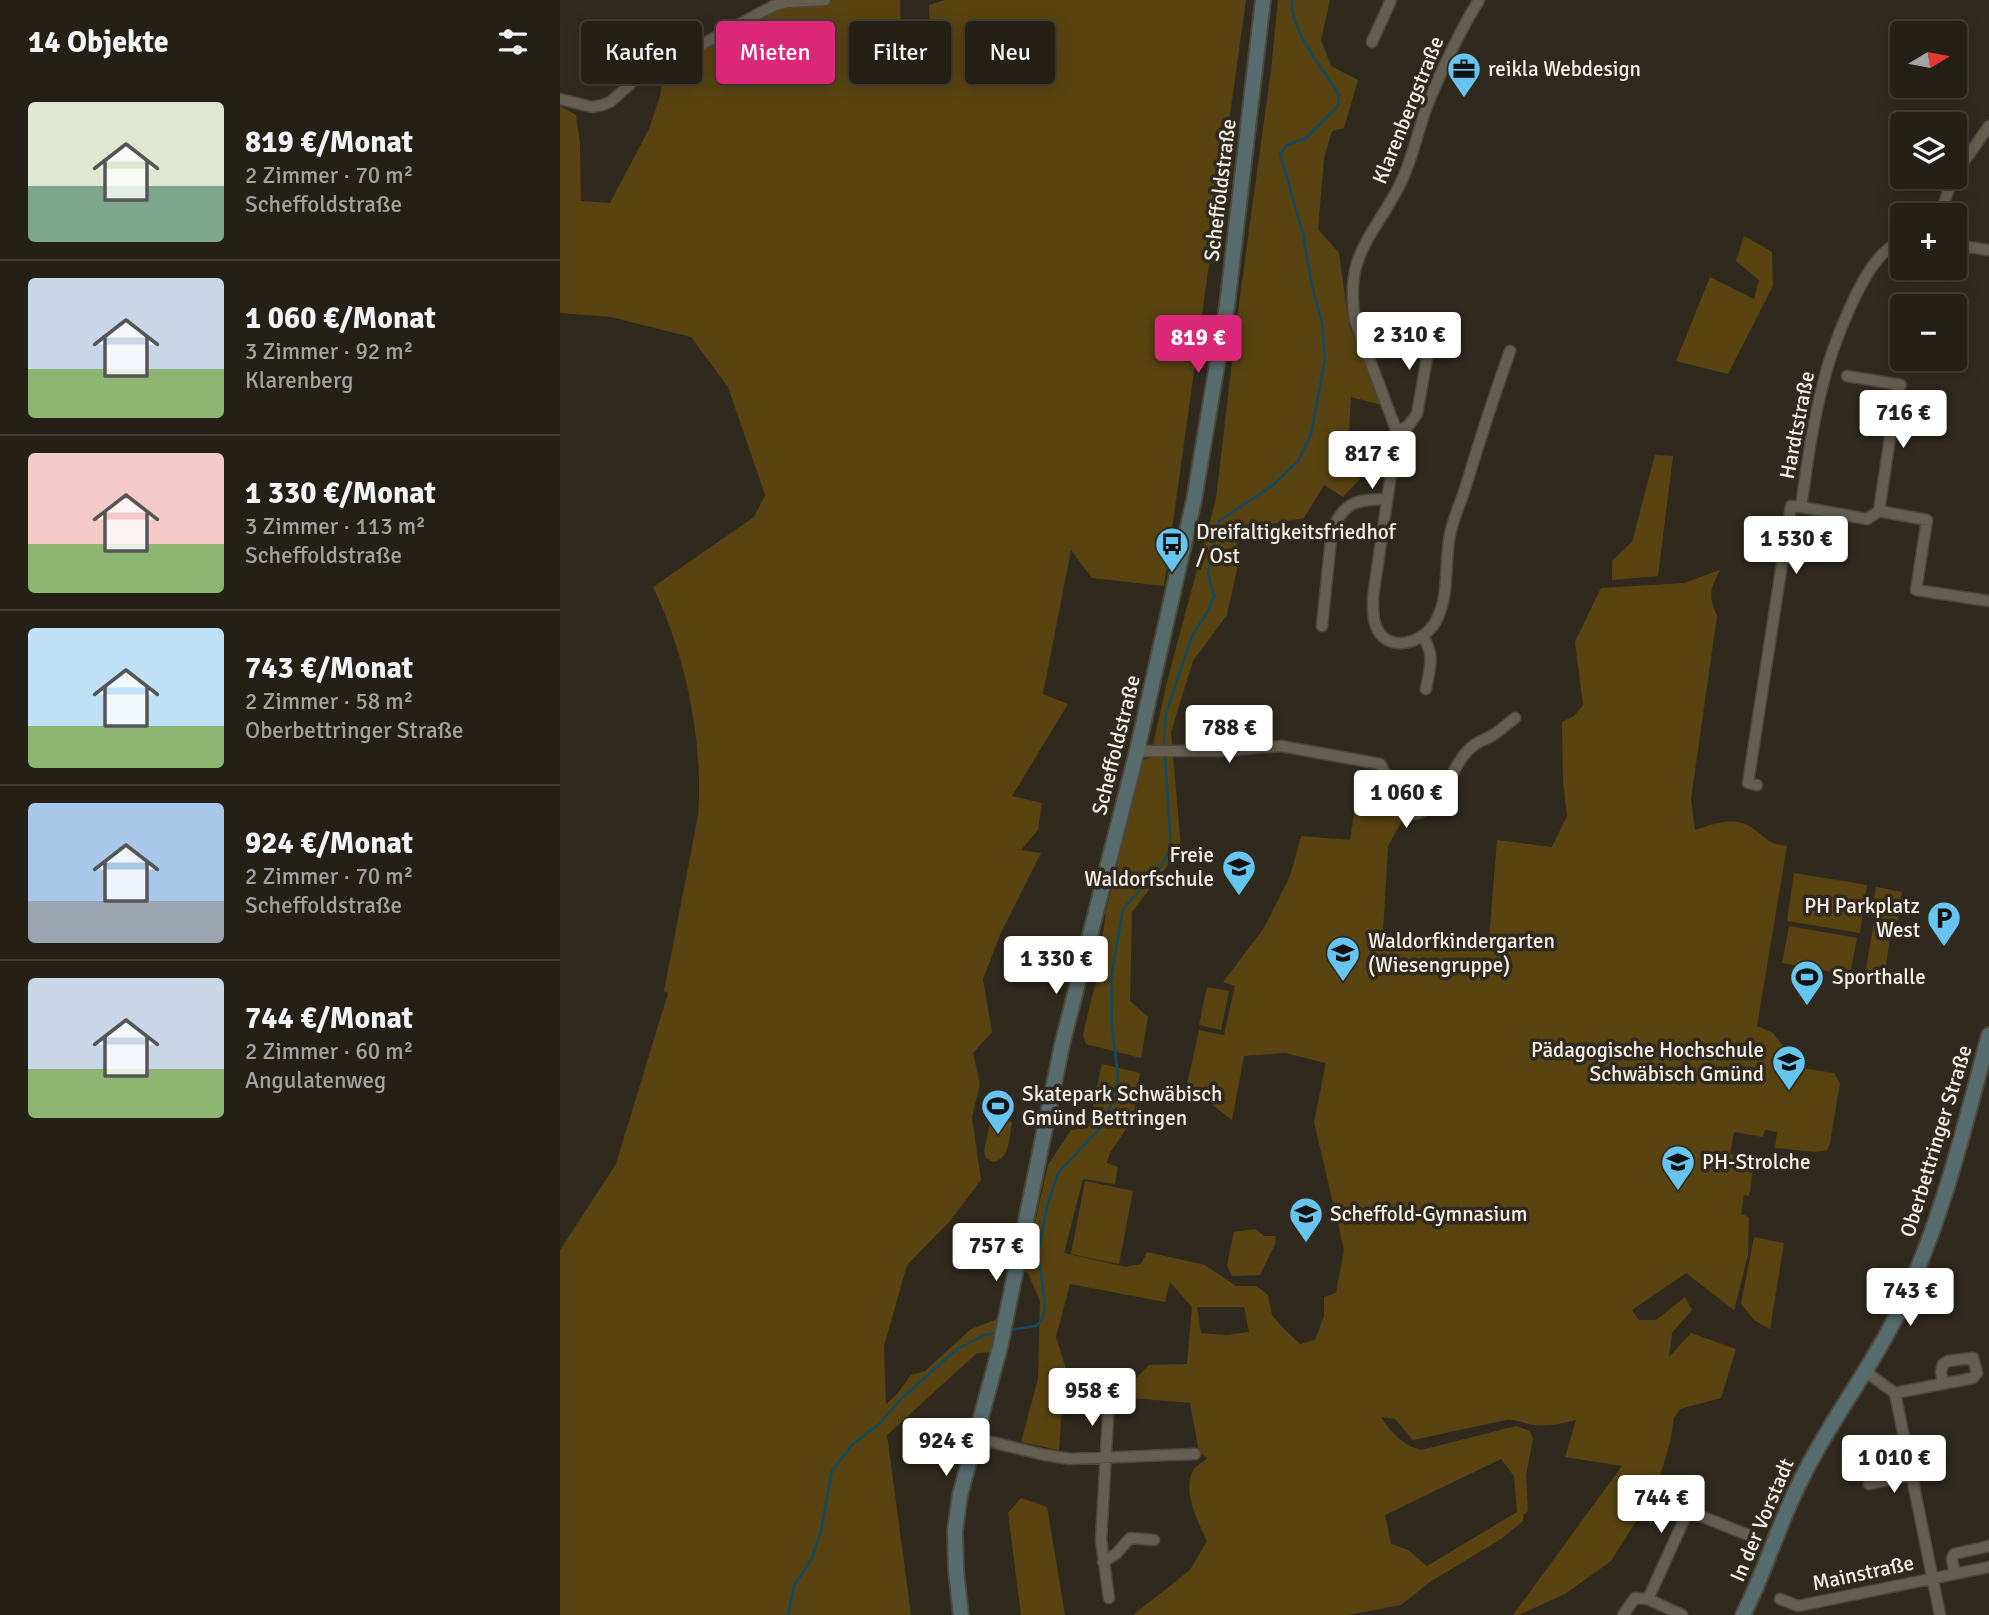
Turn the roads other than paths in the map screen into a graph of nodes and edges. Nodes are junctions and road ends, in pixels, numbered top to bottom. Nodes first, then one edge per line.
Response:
1 (825, 0) edge
2 (1263, 0) edge
3 (1391, 0) edge
4 (1479, 0) edge
5 (1372, 41) dead end
6 (560, 99) edge
7 (1989, 126) edge
8 (1967, 157) edge
9 (1890, 247) edge
10 (1967, 247) edge
11 (1989, 250) edge
12 (1433, 323) dead end
13 (1510, 351) dead end
14 (1847, 376) dead end
15 (1397, 432) junction
16 (1386, 499) junction
17 (1801, 507) junction
18 (1879, 511) junction
19 (1989, 601) edge
20 (1322, 626) dead end
21 (1423, 636) junction
22 (1426, 689) dead end
23 (1515, 718) dead end
24 (1142, 751) junction
25 (1757, 785) dead end
26 (1989, 1035) edge
27 (1866, 1372) junction
28 (1943, 1384) dead end
29 (1895, 1392) junction
30 (1108, 1401) dead end
31 (975, 1438) junction
32 (1195, 1454) dead end
33 (1105, 1458) junction
34 (1913, 1475) junction
35 (1869, 1485) dead end
36 (1753, 1537) dead end
37 (1154, 1540) dead end
38 (1989, 1546) edge
39 (1103, 1562) junction
40 (1989, 1567) edge
41 (1955, 1574) junction
42 (1933, 1578) junction
43 (1109, 1598) dead end
44 (1648, 1599) junction
45 (1780, 1599) dead end
46 (1799, 1610) edge
47 (961, 1615) edge
48 (1623, 1615) edge
49 (1682, 1615) edge
50 (1744, 1615) edge
51 (1940, 1615) edge

1 - 6 street
2 - 24 main road, Scheffoldstraße
3 - 5 street
4 - 15 street, Klarenbergstraße
7 - 8 street
9 - 17 street, Hardtstraße
10 - 11 street
12 - 15 street
13 - 21 street
14 - 18 street
15 - 16 street
16 - 20 street
16 - 21 street
17 - 18 street
17 - 25 street, Hardtstraße
18 - 19 street
21 - 22 street
23 - 24 street
24 - 31 main road, Scheffoldstraße
26 - 27 main road, Oberbettringer Straße
27 - 29 street
27 - 50 main road, In der Vorstadt
28 - 29 street
29 - 34 street
30 - 33 street
31 - 33 street
31 - 47 main road, Scheffoldstraße
32 - 33 street
33 - 39 street
34 - 35 street
34 - 42 street
36 - 44 street
37 - 39 street
38 - 41 street
39 - 43 street
40 - 41 street, Mainstraße
41 - 42 street, Mainstraße
42 - 46 street, Mainstraße
42 - 51 street
44 - 48 street
44 - 49 street
45 - 46 street, Mainstraße

